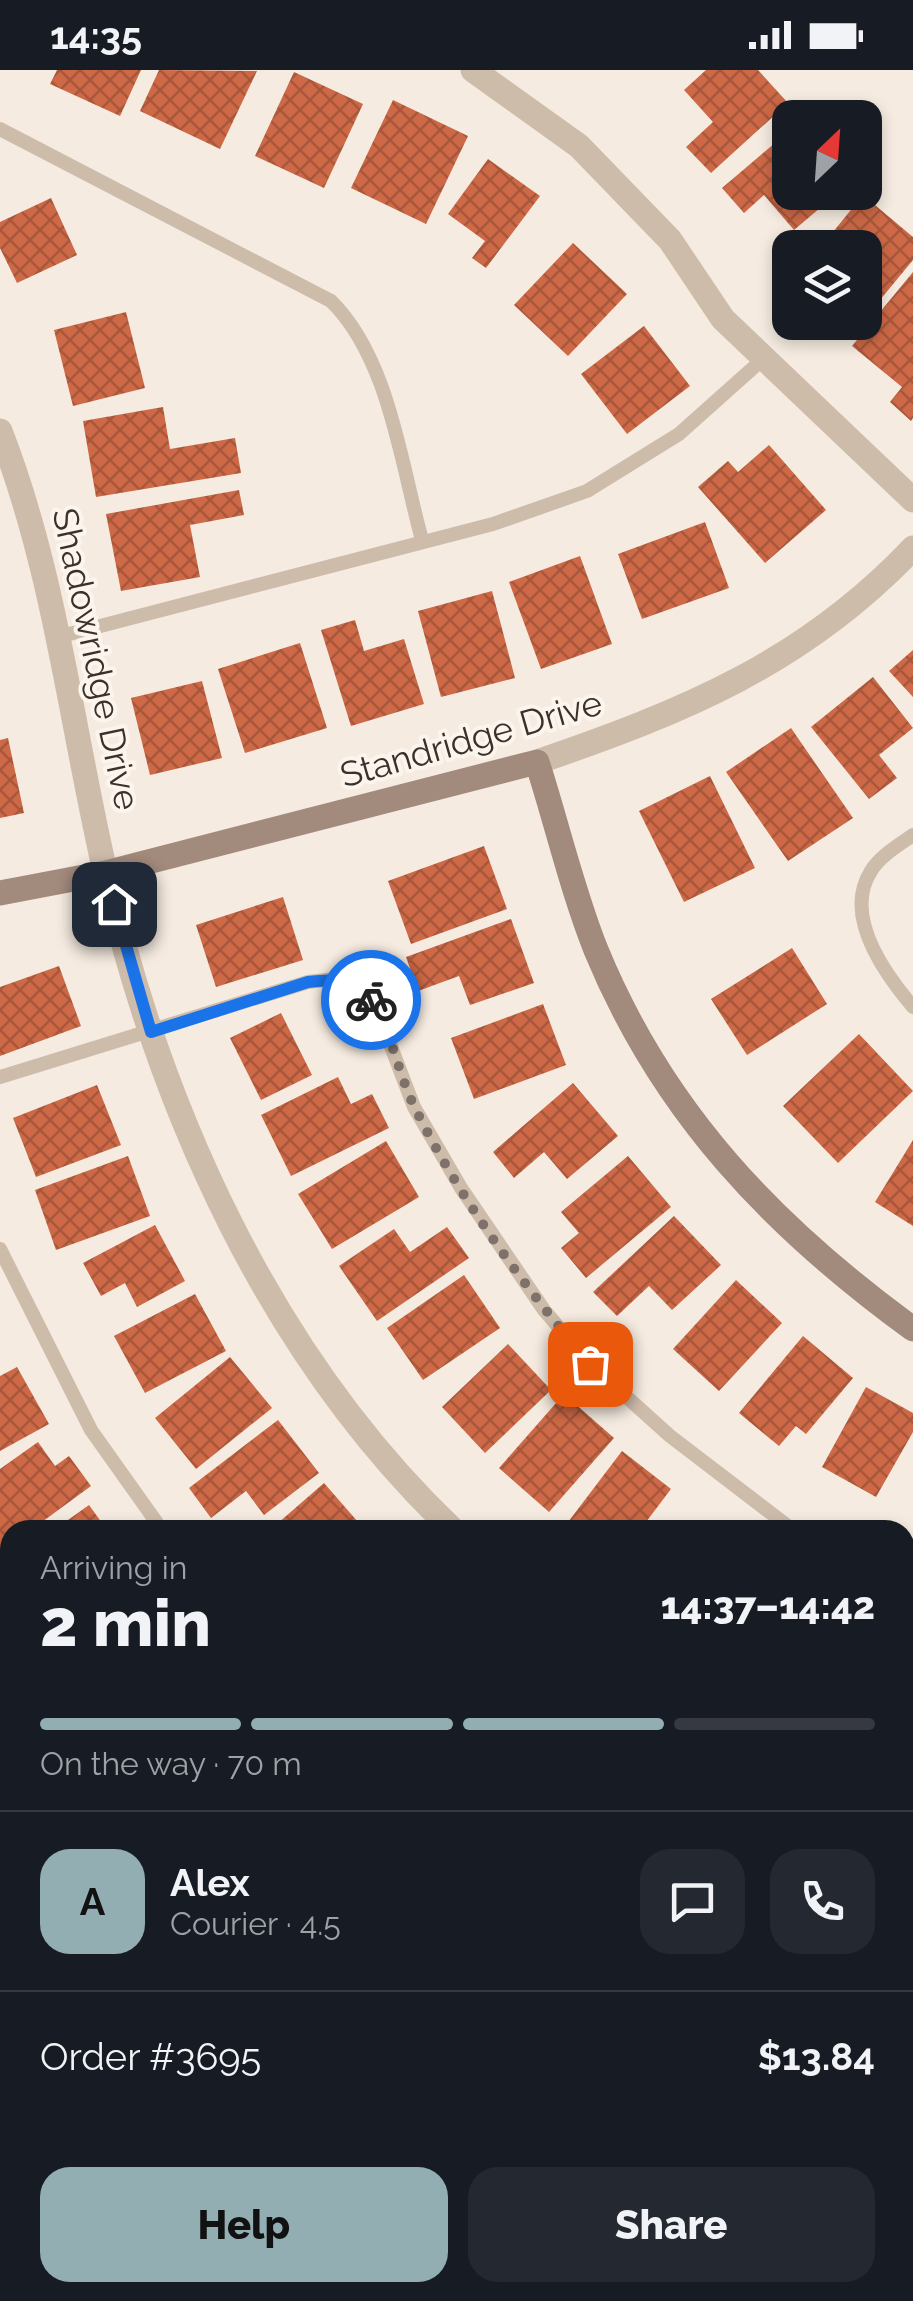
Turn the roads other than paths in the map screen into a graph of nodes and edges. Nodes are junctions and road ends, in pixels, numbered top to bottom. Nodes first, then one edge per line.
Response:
1 (474, 70) edge
2 (0, 129) edge
3 (762, 360) junction
4 (0, 431) edge
5 (913, 500) edge
6 (422, 540) junction
7 (913, 548) edge
8 (58, 637) junction
9 (537, 762) junction
10 (913, 835) edge
11 (105, 873) junction
12 (0, 893) edge
13 (913, 1006) edge
14 (151, 1032) junction
15 (0, 1078) edge
16 (0, 1249) edge
17 (913, 1330) edge
18 (155, 1520) edge
19 (444, 1520) edge
20 (779, 1520) edge

1 - 3 street
2 - 6 lane
3 - 5 street
3 - 6 lane
4 - 8 street, Shadowridge Drive
6 - 8 lane
7 - 9 street, Standridge Drive
8 - 11 street, Shadowridge Drive
9 - 11 street, Standridge Drive
9 - 17 street
10 - 13 lane
11 - 12 street, Standridge Drive
11 - 14 street, Shadowridge Drive
14 - 15 lane
14 - 19 street, Shadowridge Drive
14 - 20 lane
16 - 18 lane

